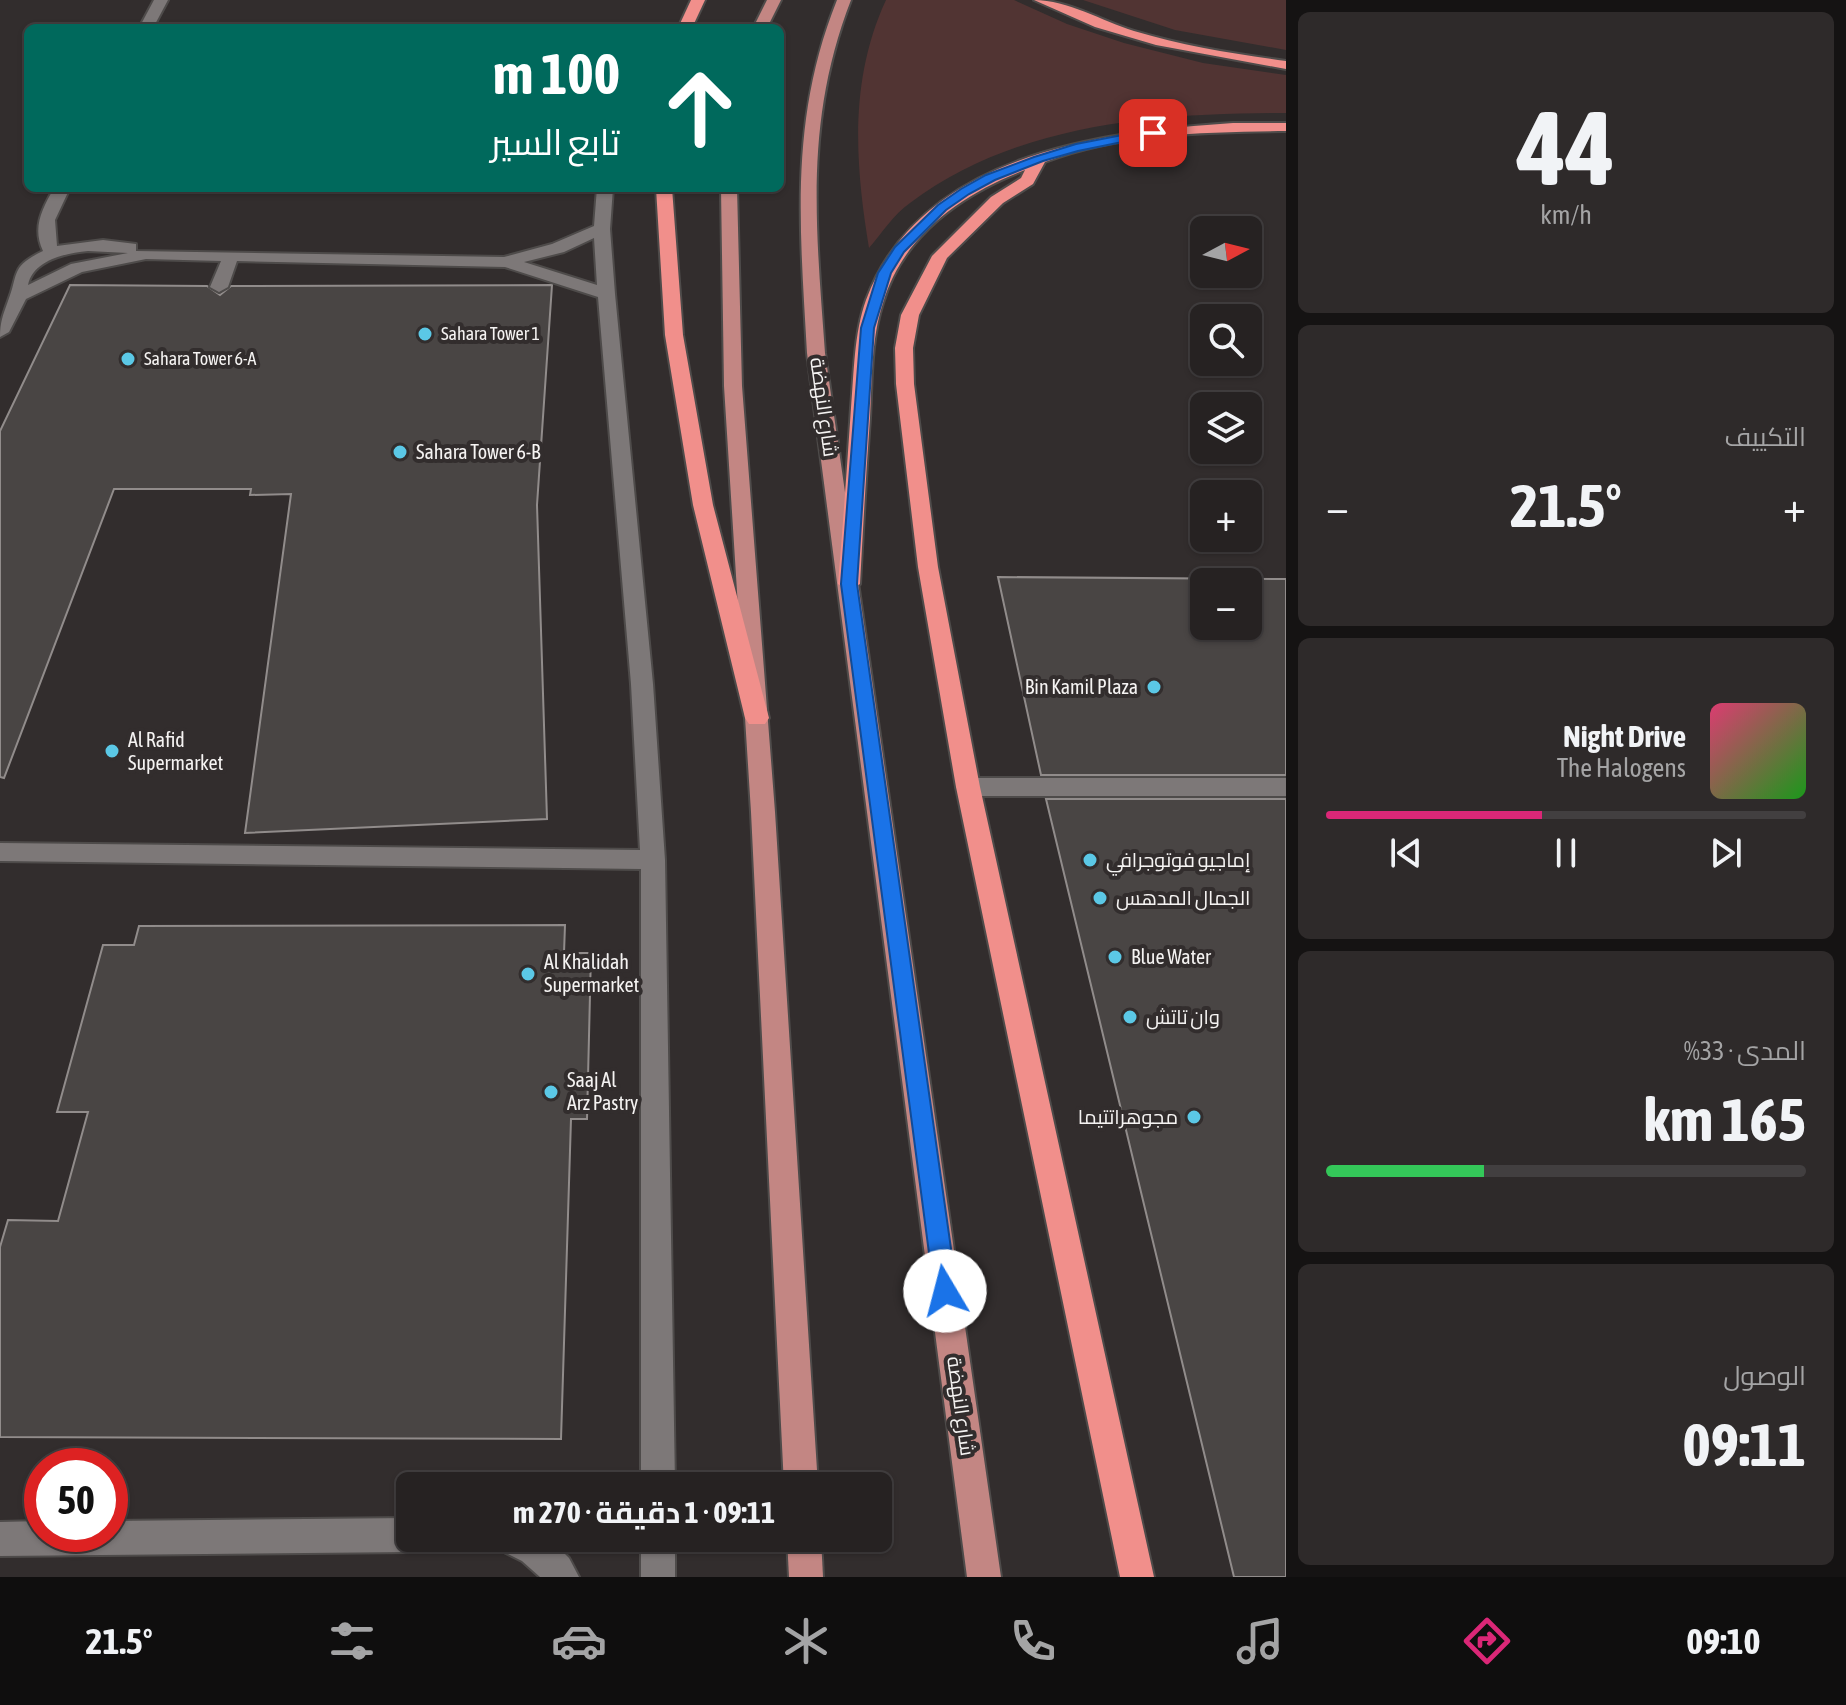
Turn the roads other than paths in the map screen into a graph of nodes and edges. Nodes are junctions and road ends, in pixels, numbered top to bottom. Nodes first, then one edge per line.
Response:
1 (161, 0) edge
2 (698, 0) edge
3 (774, 0) edge
4 (844, 0) edge
5 (1041, 0) edge
6 (148, 24) edge
7 (687, 24) edge
8 (762, 24) edge
9 (1286, 65) edge
10 (1286, 127) edge
11 (1039, 159) junction
12 (60, 192) edge
13 (605, 192) edge
14 (664, 192) edge
15 (729, 192) edge
16 (602, 229) junction
17 (52, 254) junction
18 (146, 254) junction
19 (230, 258) junction
20 (506, 262) junction
21 (219, 287) dead end
22 (606, 294) junction
23 (19, 296) junction
24 (0, 332) edge
25 (849, 584) junction
26 (757, 718) junction
27 (968, 787) junction
28 (1286, 787) edge
29 (0, 852) edge
30 (653, 860) junction
31 (658, 1472) edge
32 (800, 1472) edge
33 (396, 1535) edge
34 (0, 1539) edge
35 (539, 1552) edge
36 (658, 1552) edge
37 (805, 1552) edge
38 (985, 1574) edge
39 (562, 1577) edge
40 (658, 1577) edge
41 (806, 1577) edge
42 (1137, 1577) edge

1 - 6 street
2 - 7 highway
3 - 8 main road
4 - 25 main road, شارع النهضة
5 - 9 highway
10 - 11 highway
11 - 25 highway
11 - 27 highway
12 - 17 street
13 - 16 street
14 - 26 highway
15 - 26 main road
16 - 20 street
16 - 22 street
17 - 18 street
17 - 23 street
18 - 19 street
18 - 23 street
19 - 20 street
19 - 21 street
20 - 22 street
22 - 30 street
23 - 24 street
25 - 38 main road, شارع النهضة
26 - 32 main road
27 - 28 street
27 - 42 highway
29 - 30 street
30 - 31 street
33 - 34 street
35 - 39 street
36 - 40 street
37 - 41 main road

